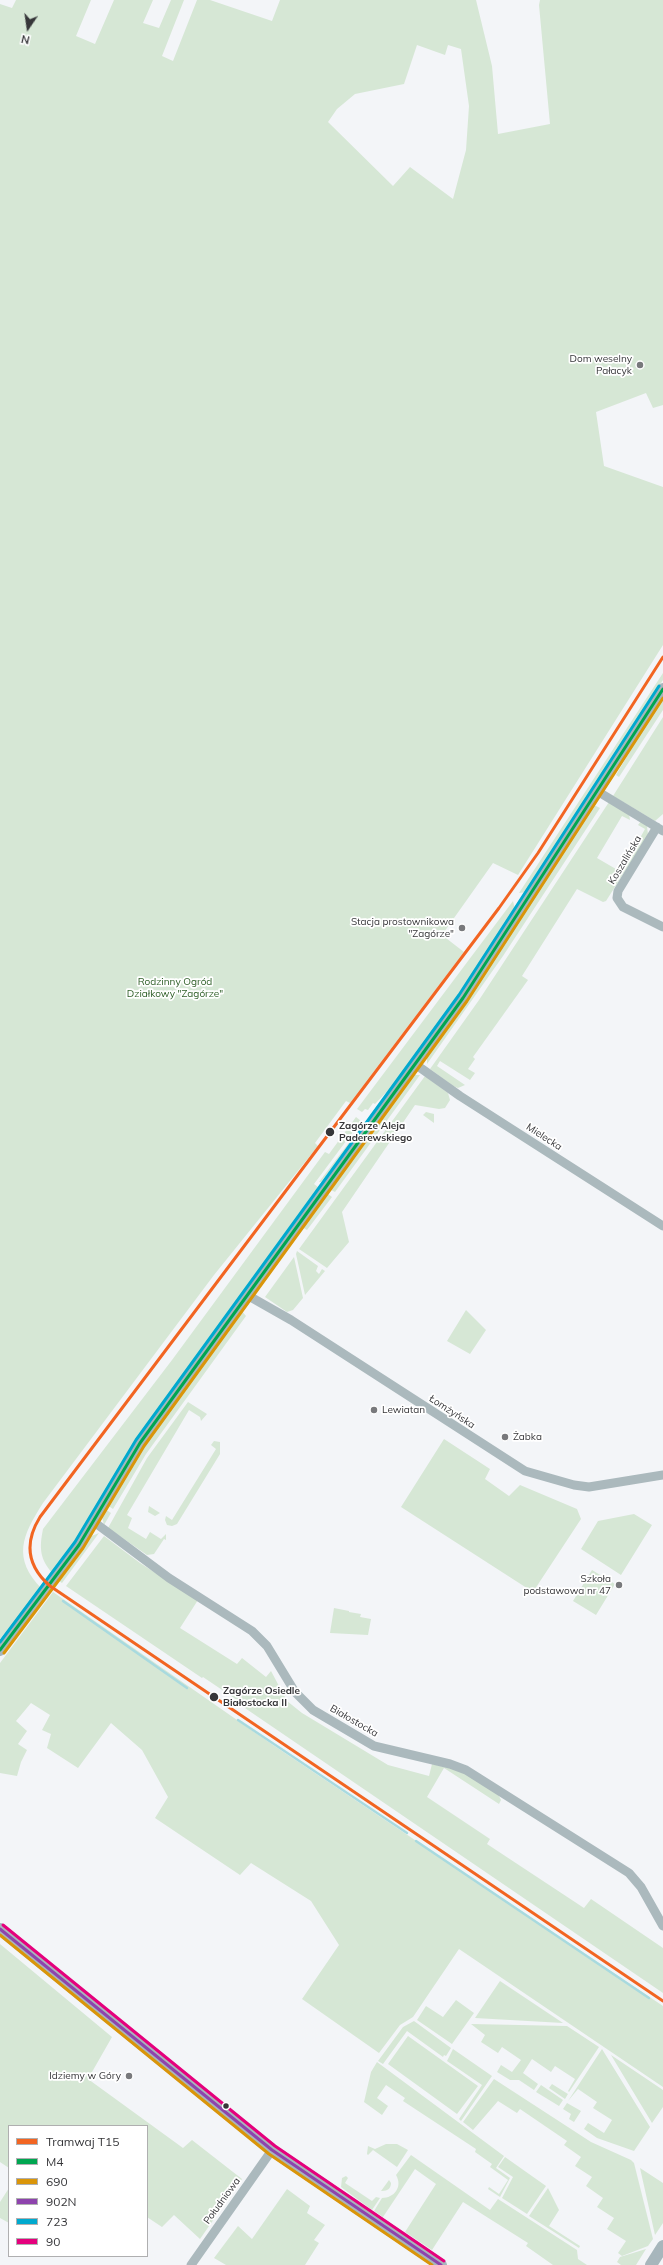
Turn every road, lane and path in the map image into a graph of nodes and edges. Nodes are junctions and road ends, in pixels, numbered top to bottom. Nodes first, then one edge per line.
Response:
1 (663, 689) edge
2 (597, 791) junction
3 (660, 829) edge
4 (663, 927) edge
5 (415, 1064) junction
6 (663, 1226) edge
7 (247, 1294) junction
8 (663, 1475) edge
9 (94, 1522) junction
10 (0, 1650) edge
11 (663, 1926) edge
12 (0, 1929) edge
13 (272, 2150) junction
14 (663, 2246) edge
15 (191, 2265) edge
16 (441, 2265) edge
17 (651, 2265) edge

1 - 2 street
2 - 3 street, Koszalińska
2 - 5 street
3 - 4 street, Koszalińska
5 - 6 street, Mielecka
5 - 7 street
7 - 8 street, Łomżyńska
7 - 9 street
9 - 10 street
9 - 11 street, Białostocka
12 - 13 street
13 - 15 street, Południowa
13 - 16 street
14 - 17 street

